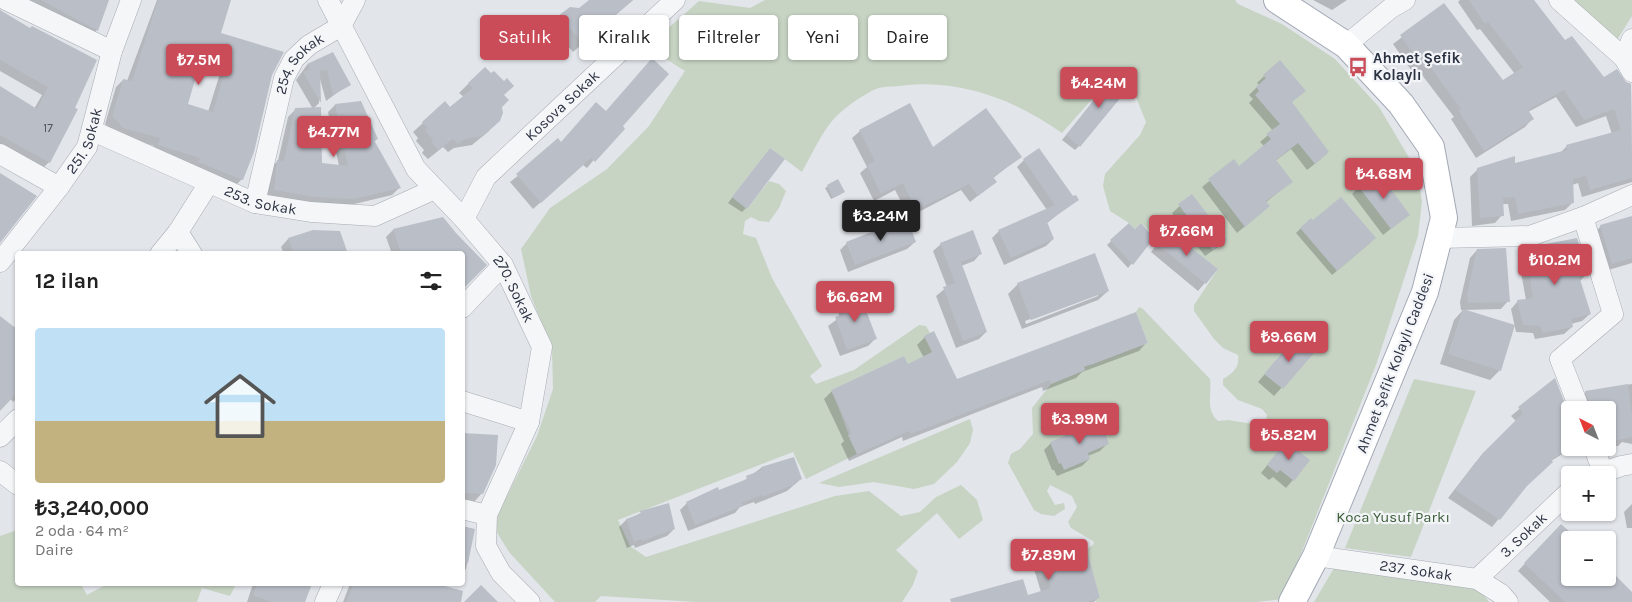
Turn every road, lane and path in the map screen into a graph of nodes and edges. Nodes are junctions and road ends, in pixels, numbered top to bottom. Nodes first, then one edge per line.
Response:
1 (6, 0) edge
2 (131, 0) edge
3 (328, 0) edge
4 (355, 0) edge
5 (675, 0) edge
6 (1277, 0) edge
7 (1405, 0) edge
8 (1559, 0) edge
9 (341, 26) junction
10 (1632, 39) edge
11 (1346, 45) junction
12 (112, 52) junction
13 (1628, 65) edge
14 (93, 131) junction
15 (0, 154) edge
16 (209, 184) junction
17 (59, 187) junction
18 (435, 189) junction
19 (1632, 195) edge
20 (255, 203) junction
21 (1583, 217) junction
22 (464, 220) junction
23 (178, 232) junction
24 (1440, 238) junction
25 (162, 251) edge
26 (190, 251) edge
27 (0, 262) edge
28 (503, 265) junction
29 (465, 305) edge
30 (1576, 401) edge
31 (465, 402) edge
32 (15, 422) edge
33 (529, 422) junction
34 (0, 437) edge
35 (1632, 464) edge
36 (1616, 468) edge
37 (0, 471) edge
38 (15, 482) edge
39 (1561, 499) edge
40 (465, 510) edge
41 (487, 515) junction
42 (1316, 556) junction
43 (1476, 579) junction
44 (332, 586) edge
45 (324, 602) edge
46 (530, 602) edge
47 (1292, 602) edge
48 (1508, 602) edge

1 - 12 street
2 - 12 street, 251. Sokak
3 - 9 street, 270. Sokak
4 - 9 street
5 - 22 street, Kosova Sokak
6 - 11 main road, Ahmet Şefik Kolaylı Caddesi
7 - 11 street
8 - 13 street
9 - 18 street, 270. Sokak
9 - 20 street, 254. Sokak
10 - 13 street
11 - 24 main road, Ahmet Şefik Kolaylı Caddesi
12 - 14 street, 251. Sokak
14 - 16 street, 253. Sokak
14 - 17 street, 251. Sokak
15 - 17 street
16 - 20 street, 253. Sokak
16 - 23 street
17 - 27 street, 251. Sokak
18 - 20 street, 253. Sokak
18 - 22 street, 270. Sokak
19 - 21 street
21 - 24 street
21 - 30 street
22 - 28 street, 270. Sokak
23 - 25 street
23 - 26 street
24 - 42 main road, Ahmet Şefik Kolaylı Caddesi
28 - 29 street
28 - 33 street, 270. Sokak
31 - 33 street
32 - 34 street
33 - 41 street, 270. Sokak
35 - 36 street
37 - 38 street
39 - 43 street, 3. Sokak
40 - 41 street
41 - 46 street, 270. Sokak
42 - 43 street, 237. Sokak
42 - 47 main road, Ahmet Şefik Kolaylı Caddesi
43 - 48 street, 237. Sokak
44 - 45 street

